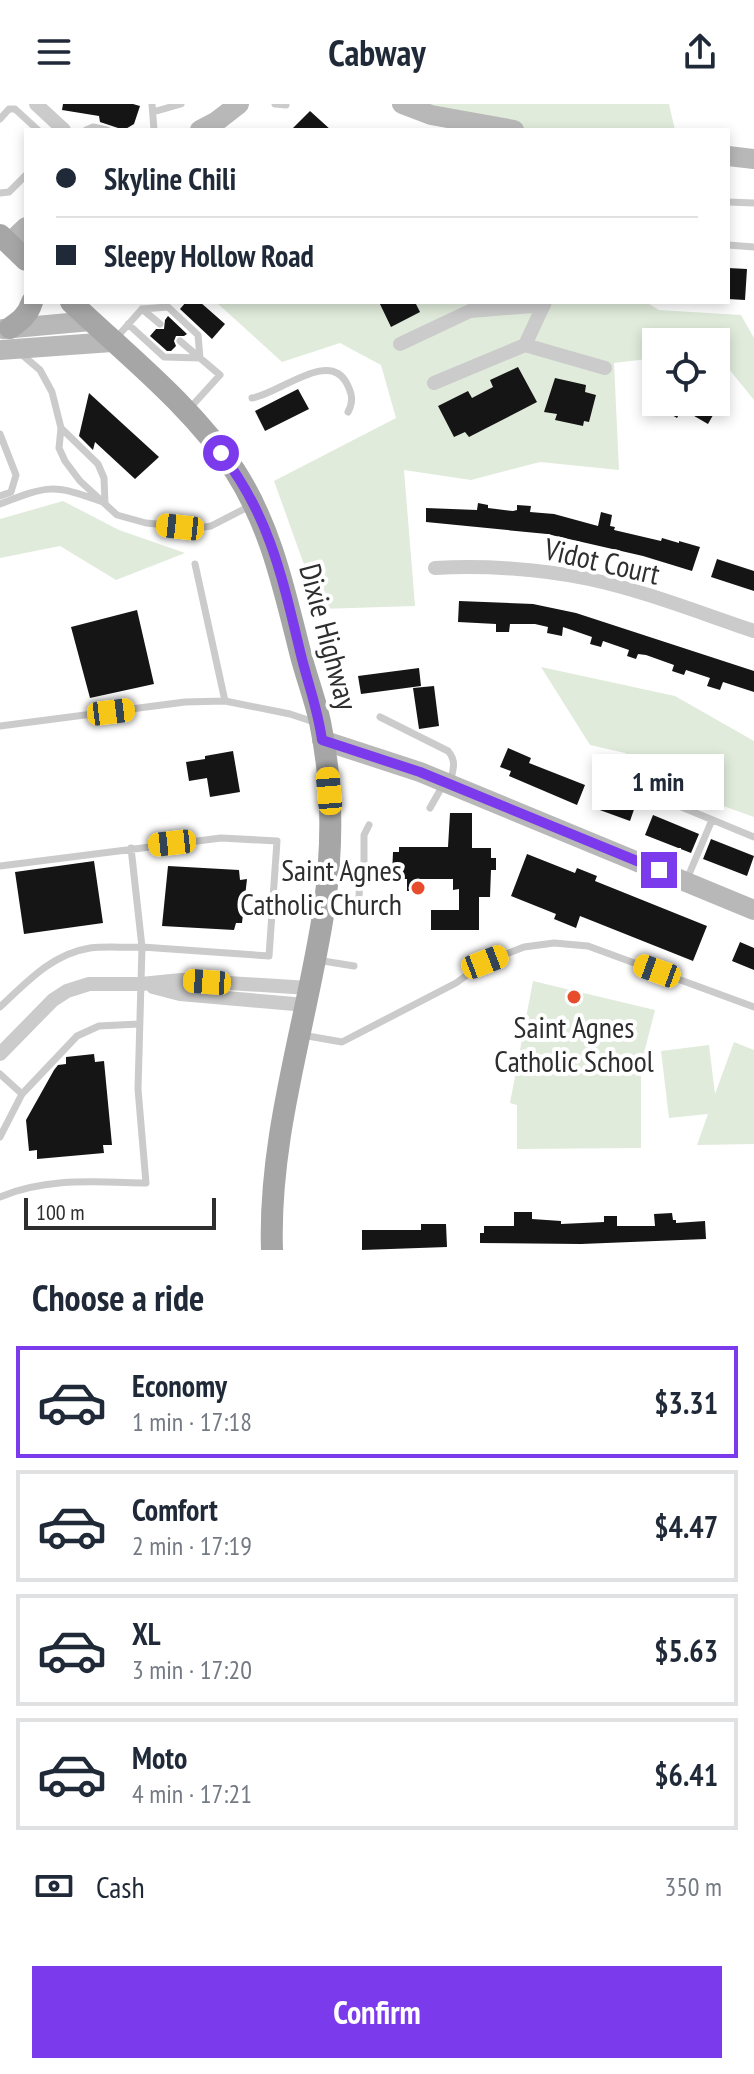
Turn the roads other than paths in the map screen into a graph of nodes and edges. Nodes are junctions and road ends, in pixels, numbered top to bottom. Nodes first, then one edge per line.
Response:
1 (36, 104) edge
2 (181, 104) edge
3 (239, 104) edge
4 (275, 104) edge
5 (402, 104) edge
6 (286, 105) edge
7 (153, 108) edge
8 (0, 119) edge
9 (429, 123) edge
10 (36, 128) edge
11 (62, 128) edge
12 (154, 128) edge
13 (204, 128) edge
14 (490, 128) edge
15 (730, 156) edge
16 (754, 159) edge
17 (24, 177) edge
18 (0, 193) edge
19 (730, 202) edge
20 (754, 203) edge
21 (24, 228) edge
22 (4, 239) edge
23 (730, 245) edge
24 (754, 247) edge
25 (24, 258) edge
26 (32, 304) edge
27 (535, 304) edge
28 (544, 304) edge
29 (142, 309) junction
30 (84, 312) edge
31 (128, 324) junction
32 (160, 324) dead end
33 (6, 339) edge
34 (180, 341) dead end
35 (112, 342) junction
36 (400, 344) dead end
37 (525, 345) junction
38 (200, 358) junction
39 (605, 368) dead end
40 (434, 383) dead end
41 (252, 398) dead end
42 (186, 412) junction
43 (348, 412) dead end
44 (61, 428) junction
45 (0, 434) edge
46 (0, 496) edge
47 (105, 503) junction
48 (0, 504) edge
49 (254, 504) junction
50 (195, 564) dead end
51 (435, 568) dead end
52 (754, 631) edge
53 (225, 701) junction
54 (380, 717) dead end
55 (0, 726) edge
56 (321, 732) junction
57 (447, 784) junction
58 (662, 799) dead end
59 (430, 808) dead end
60 (712, 820) junction
61 (369, 825) dead end
62 (754, 837) edge
63 (131, 848) junction
64 (0, 866) edge
65 (686, 881) junction
66 (754, 910) edge
67 (367, 914) dead end
68 (142, 947) junction
69 (315, 959) junction
70 (354, 966) dead end
71 (141, 984) junction
72 (308, 996) junction
73 (0, 1007) edge
74 (754, 1007) edge
75 (139, 1024) junction
76 (300, 1034) junction
77 (0, 1054) edge
78 (0, 1074) edge
79 (22, 1094) junction
80 (0, 1137) edge
81 (0, 1197) edge
82 (272, 1250) edge

1 - 11 street
2 - 7 lane
3 - 13 main road
4 - 6 lane
5 - 9 main road
7 - 12 lane
8 - 10 lane
9 - 14 main road
15 - 16 main road
17 - 18 lane
19 - 20 lane
21 - 22 main road
22 - 25 main road
23 - 24 lane
26 - 33 main road
27 - 36 street
28 - 37 street
29 - 31 lane
29 - 32 lane
29 - 38 lane
30 - 33 main road
30 - 35 main road, Dixie Highway
31 - 35 lane
31 - 38 lane
33 - 35 main road
33 - 44 lane
34 - 38 lane
35 - 42 main road, Dixie Highway
37 - 39 street
37 - 40 street
38 - 42 lane
41 - 43 lane
42 - 49 main road, Dixie Highway
44 - 47 lane
44 - 47 lane
45 - 46 lane
47 - 48 lane
47 - 49 lane
49 - 56 main road, Dixie Highway
50 - 53 lane
51 - 52 street, Vidot Court
53 - 55 lane
53 - 56 lane
54 - 57 lane
56 - 57 main road
56 - 69 main road, Dixie Highway
57 - 59 lane
57 - 65 main road
58 - 60 lane
60 - 62 lane
60 - 65 lane
61 - 67 lane
63 - 64 lane
63 - 68 lane
63 - 68 lane
65 - 66 main road
68 - 71 lane
68 - 73 lane
69 - 70 lane
69 - 72 main road, Dixie Highway
71 - 72 street
71 - 75 lane
71 - 77 street
72 - 76 main road, Dixie Highway
74 - 76 lane
75 - 79 lane
75 - 81 lane
76 - 82 main road, Dixie Highway
78 - 79 lane
79 - 80 lane

